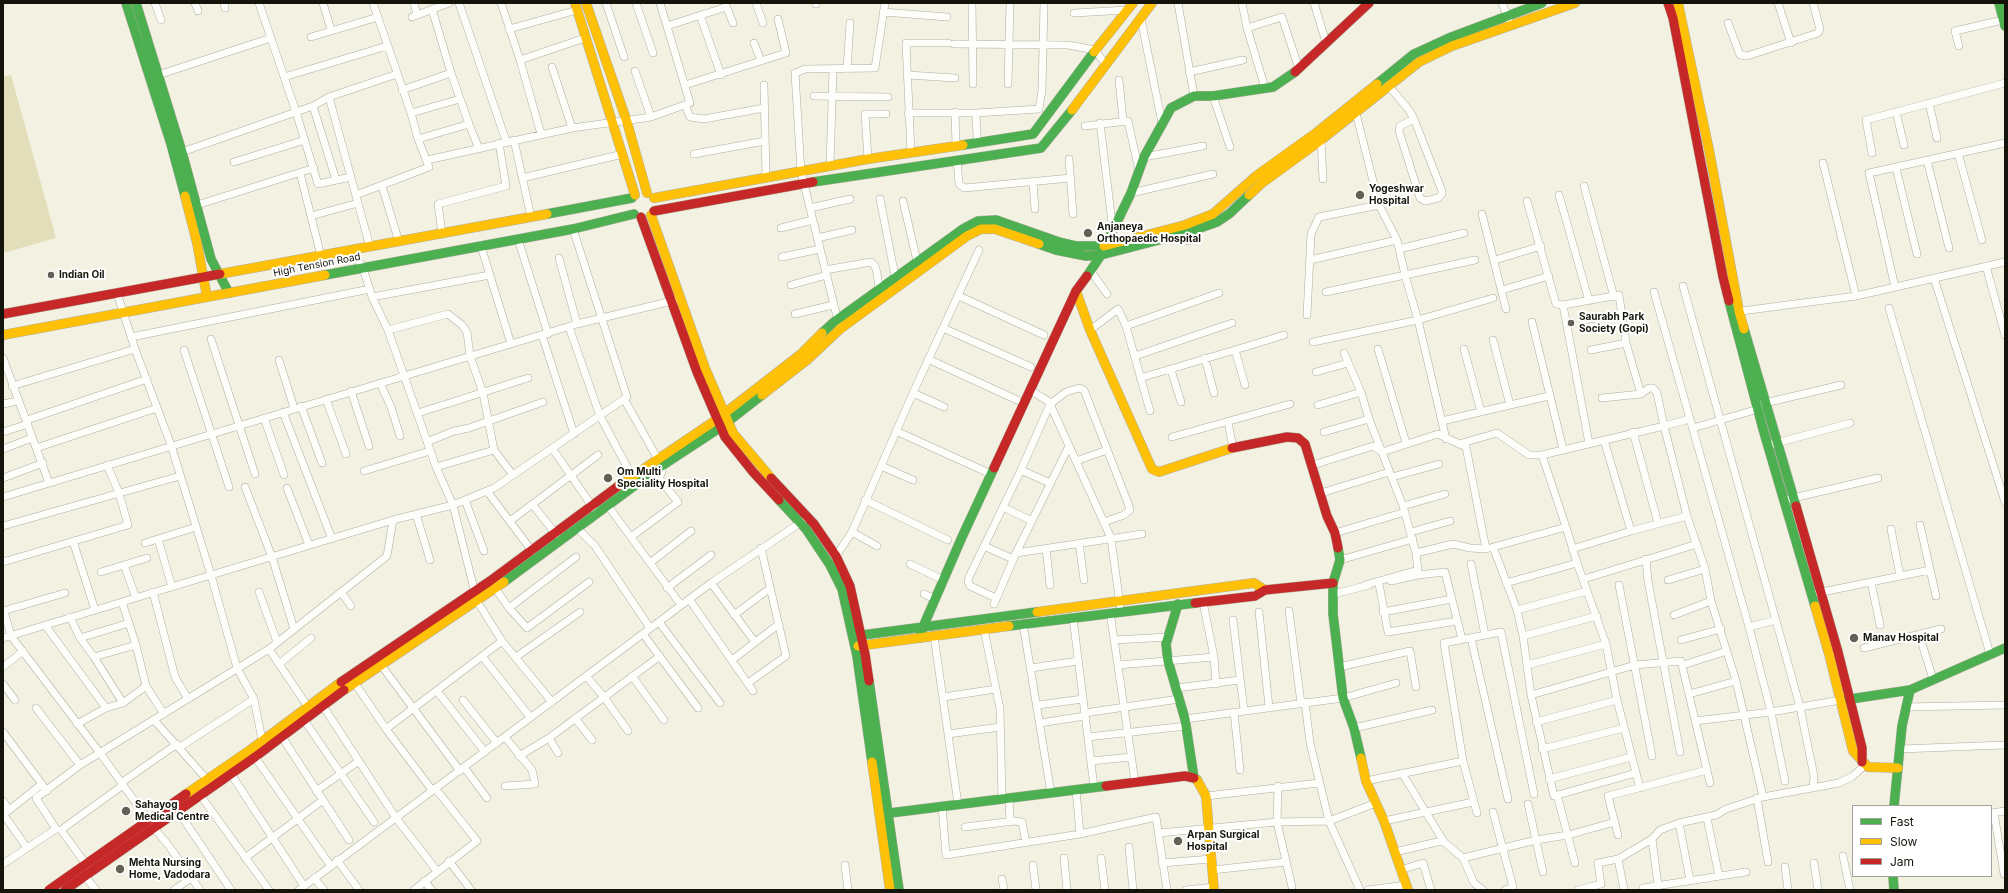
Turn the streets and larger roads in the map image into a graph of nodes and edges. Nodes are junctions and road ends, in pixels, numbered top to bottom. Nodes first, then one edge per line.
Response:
1 (126, 3) edge
2 (136, 3) edge
3 (156, 3) edge
4 (195, 3) edge
5 (260, 3) edge
6 (323, 3) edge
7 (373, 3) edge
8 (414, 3) edge
9 (449, 3) edge
10 (459, 3) edge
11 (501, 3) edge
12 (586, 3) edge
13 (606, 3) edge
14 (636, 3) edge
15 (660, 3) edge
16 (756, 3) edge
17 (885, 3) edge
18 (972, 3) edge
19 (1010, 3) edge
20 (1044, 3) edge
21 (1152, 3) edge
22 (1178, 3) edge
23 (1242, 3) edge
24 (1314, 3) edge
25 (1368, 3) edge
26 (1502, 3) edge
27 (1542, 3) edge
28 (1575, 3) edge
29 (1668, 3) edge
30 (1678, 3) edge
31 (1778, 3) edge
32 (1813, 3) edge
33 (1999, 3) edge
34 (726, 5) edge
35 (576, 6) edge
36 (1130, 7) edge
37 (432, 9) junction
38 (198, 11) dead end
39 (883, 12) junction
40 (1074, 13) dead end
41 (700, 15) junction
42 (378, 17) junction
43 (947, 17) dead end
44 (778, 19) dead end
45 (1141, 19) junction
46 (1509, 19) junction
47 (161, 20) dead end
48 (733, 23) dead end
49 (763, 23) dead end
50 (850, 23) dead end
51 (1728, 23) dead end
52 (2004, 23) edge
53 (667, 26) junction
54 (1247, 28) junction
55 (509, 29) junction
56 (331, 30) junction
57 (311, 37) dead end
58 (271, 38) junction
59 (586, 38) junction
60 (1326, 42) junction
61 (754, 43) dead end
62 (1791, 43) junction
63 (973, 44) junction
64 (1008, 44) junction
65 (387, 46) junction
66 (1042, 46) junction
67 (1959, 46) dead end
68 (1095, 50) junction
69 (653, 53) dead end
70 (624, 57) dead end
71 (520, 60) junction
72 (1243, 60) dead end
73 (761, 61) junction
74 (1106, 64) junction
75 (552, 67) dead end
76 (847, 69) junction
77 (1299, 69) junction
78 (833, 70) junction
79 (636, 71) dead end
80 (1189, 72) junction
81 (397, 74) junction
82 (451, 74) junction
83 (720, 75) junction
84 (908, 75) junction
85 (154, 76) junction
86 (284, 77) junction
87 (955, 78) dead end
88 (1119, 80) dead end
89 (2005, 83) edge
90 (764, 84) dead end
91 (973, 84) dead end
92 (1008, 84) dead end
93 (685, 85) junction
94 (1388, 85) junction
95 (1265, 88) junction
96 (402, 90) junction
97 (814, 96) dead end
98 (1194, 96) junction
99 (1213, 96) junction
100 (329, 97) junction
101 (833, 97) junction
102 (888, 97) dead end
103 (460, 99) junction
104 (1929, 103) junction
105 (685, 105) junction
106 (313, 106) junction
107 (764, 108) junction
108 (1355, 108) junction
109 (296, 112) junction
110 (955, 112) junction
111 (1896, 112) junction
112 (411, 113) junction
113 (908, 113) junction
114 (976, 113) junction
115 (886, 114) dead end
116 (651, 117) junction
117 (1414, 119) junction
118 (1123, 120) junction
119 (613, 122) junction
120 (627, 122) junction
121 (1162, 123) junction
122 (469, 124) junction
123 (1100, 124) junction
124 (1085, 126) dead end
125 (572, 128) junction
126 (541, 134) junction
127 (977, 137) dead end
128 (1937, 138) dead end
129 (418, 139) junction
130 (305, 140) junction
131 (514, 140) junction
132 (1321, 140) junction
133 (765, 141) junction
134 (503, 142) junction
135 (2005, 143) edge
136 (1904, 145) dead end
137 (956, 146) junction
138 (1203, 146) dead end
139 (1230, 147) dead end
140 (479, 149) junction
141 (925, 151) junction
142 (182, 152) junction
143 (911, 153) junction
144 (1872, 153) dead end
145 (1958, 153) junction
146 (623, 154) junction
147 (694, 154) dead end
148 (1144, 157) junction
149 (868, 159) junction
150 (1069, 159) dead end
151 (427, 160) junction
152 (957, 160) junction
153 (1927, 160) junction
154 (234, 162) dead end
155 (1824, 163) dead end
156 (927, 164) junction
157 (830, 166) junction
158 (314, 168) junction
159 (1896, 168) junction
160 (1139, 171) junction
161 (801, 172) junction
162 (300, 173) junction
163 (1213, 174) dead end
164 (766, 176) junction
165 (351, 177) junction
166 (522, 178) junction
167 (1071, 178) junction
168 (336, 180) junction
169 (1323, 180) dead end
170 (1033, 182) junction
171 (803, 183) junction
172 (382, 186) junction
173 (1584, 186) dead end
174 (1247, 190) junction
175 (1131, 193) junction
176 (356, 194) junction
177 (651, 196) junction
178 (1559, 196) dead end
179 (633, 197) junction
180 (850, 199) dead end
181 (880, 199) dead end
182 (1527, 201) dead end
183 (903, 202) dead end
184 (358, 204) junction
185 (1379, 204) junction
186 (197, 205) junction
187 (810, 208) junction
188 (1035, 209) dead end
189 (652, 213) junction
190 (1073, 214) dead end
191 (1482, 214) dead end
192 (311, 216) junction
193 (637, 216) junction
194 (531, 217) junction
195 (813, 220) junction
196 (781, 228) dead end
197 (573, 229) junction
198 (852, 230) dead end
199 (1113, 231) junction
200 (1464, 233) dead end
201 (442, 234) junction
202 (817, 238) junction
203 (518, 239) junction
204 (1398, 240) junction
205 (1982, 240) dead end
206 (399, 242) junction
207 (1106, 245) junction
208 (481, 246) junction
209 (1541, 246) junction
210 (370, 247) junction
211 (1949, 248) dead end
212 (820, 249) junction
213 (1399, 249) junction
214 (352, 250) junction
215 (979, 250) dead end
216 (1917, 254) dead end
217 (1100, 255) junction
218 (321, 256) junction
219 (782, 257) dead end
220 (559, 258) dead end
221 (1310, 260) junction
222 (1475, 260) dead end
223 (1495, 260) junction
224 (917, 261) junction
225 (2005, 262) edge
226 (1986, 266) junction
227 (363, 268) junction
228 (1090, 270) junction
229 (826, 273) junction
230 (218, 274) junction
231 (490, 275) junction
232 (1405, 275) junction
233 (1549, 276) junction
234 (204, 277) junction
235 (895, 277) junction
236 (1934, 278) junction
237 (791, 285) dead end
238 (897, 286) junction
239 (1683, 286) dead end
240 (1895, 287) junction
241 (879, 288) junction
242 (370, 289) junction
243 (1076, 290) junction
244 (1502, 290) junction
245 (1326, 292) dead end
246 (1654, 292) dead end
247 (117, 293) junction
248 (228, 293) junction
249 (1219, 293) dead end
250 (1107, 294) dead end
251 (959, 296) junction
252 (1856, 296) junction
253 (207, 297) junction
254 (372, 297) junction
255 (1614, 297) junction
256 (1493, 298) dead end
257 (680, 299) junction
258 (1588, 301) junction
259 (670, 302) junction
260 (1563, 304) junction
261 (833, 305) junction
262 (1889, 308) dead end
263 (1506, 310) dead end
264 (1736, 311) junction
265 (124, 313) junction
266 (3, 314) edge
267 (795, 314) dead end
268 (1621, 314) junction
269 (1307, 315) dead end
270 (601, 318) junction
271 (1418, 320) junction
272 (1583, 320) dead end
273 (1532, 322) dead end
274 (1232, 323) dead end
275 (577, 324) junction
276 (839, 324) junction
277 (1126, 326) junction
278 (569, 328) junction
279 (943, 328) junction
280 (388, 330) junction
281 (1090, 330) junction
282 (1284, 334) dead end
283 (3, 335) edge
284 (545, 335) junction
285 (1044, 335) dead end
286 (2005, 335) edge
287 (131, 337) junction
288 (211, 339) dead end
289 (1493, 340) dead end
290 (1313, 342) dead end
291 (1626, 343) junction
292 (511, 344) junction
293 (135, 349) junction
294 (1378, 349) dead end
295 (1464, 349) dead end
296 (184, 350) dead end
297 (1235, 350) junction
298 (1591, 350) dead end
299 (1344, 354) dead end
300 (470, 356) junction
301 (1135, 356) junction
302 (3, 358) edge
303 (1205, 358) junction
304 (928, 359) junction
305 (278, 360) dead end
306 (1348, 363) junction
307 (1031, 367) dead end
308 (5, 368) edge
309 (1171, 370) junction
310 (1316, 372) dead end
311 (404, 375) junction
312 (528, 378) dead end
313 (1140, 378) junction
314 (147, 379) junction
315 (380, 383) junction
316 (1245, 385) dead end
317 (1841, 385) dead end
318 (12, 386) junction
319 (1030, 390) junction
320 (351, 391) junction
321 (1361, 392) junction
322 (483, 393) junction
323 (913, 393) junction
324 (1214, 393) dead end
325 (1641, 394) junction
326 (1549, 396) junction
327 (1602, 398) dead end
328 (326, 399) junction
329 (624, 399) junction
330 (1017, 400) dead end
331 (18, 401) junction
332 (543, 402) dead end
333 (1181, 402) dead end
334 (1766, 403) junction
335 (3, 404) edge
336 (1050, 404) junction
337 (1290, 404) dead end
338 (1318, 405) dead end
339 (1510, 405) junction
340 (298, 407) junction
341 (944, 407) dead end
342 (1757, 407) junction
343 (157, 408) junction
344 (1150, 411) dead end
345 (283, 412) junction
346 (1481, 412) junction
347 (418, 413) junction
348 (600, 416) junction
349 (264, 418) junction
350 (1369, 418) junction
351 (1690, 419) junction
352 (489, 420) junction
353 (723, 420) junction
354 (1442, 420) junction
355 (1720, 420) junction
356 (27, 422) junction
357 (1228, 422) junction
358 (1850, 423) dead end
359 (240, 426) junction
360 (1664, 426) junction
361 (1693, 428) junction
362 (896, 431) junction
363 (3, 432) edge
364 (1324, 432) dead end
365 (1633, 432) junction
366 (211, 434) junction
367 (574, 434) junction
368 (400, 436) dead end
369 (1172, 437) dead end
370 (32, 438) junction
371 (1446, 439) junction
372 (1604, 440) junction
373 (427, 442) junction
374 (1406, 443) junction
375 (1589, 443) junction
376 (1778, 443) junction
377 (1459, 444) junction
378 (170, 445) junction
379 (370, 446) dead end
380 (1069, 446) junction
381 (1768, 446) junction
382 (36, 448) junction
383 (552, 448) junction
384 (1233, 448) junction
385 (3, 449) edge
386 (1563, 449) junction
387 (494, 450) junction
388 (1107, 450) junction
389 (430, 451) junction
390 (1382, 452) junction
391 (346, 454) dead end
392 (598, 454) dead end
393 (1542, 455) junction
394 (1076, 462) junction
395 (43, 463) junction
396 (322, 463) dead end
397 (660, 464) junction
398 (1439, 464) dead end
399 (107, 465) junction
400 (1313, 465) junction
401 (881, 466) junction
402 (436, 467) junction
403 (1021, 470) junction
404 (364, 471) dead end
405 (255, 474) dead end
406 (991, 474) junction
407 (284, 475) dead end
408 (514, 475) junction
409 (1391, 475) junction
410 (180, 476) junction
411 (570, 476) junction
412 (3, 478) edge
413 (1878, 478) dead end
414 (634, 480) junction
415 (913, 480) dead end
416 (49, 483) junction
417 (1050, 483) junction
418 (229, 487) dead end
419 (245, 487) dead end
420 (287, 488) dead end
421 (487, 491) junction
422 (119, 493) junction
423 (1321, 493) junction
424 (1445, 494) dead end
425 (3, 497) edge
426 (1794, 498) junction
427 (465, 500) junction
428 (865, 500) junction
429 (1784, 500) junction
430 (2005, 502) edge
431 (453, 504) junction
432 (532, 504) junction
433 (608, 506) junction
434 (1003, 507) junction
435 (1404, 509) junction
436 (594, 510) junction
437 (416, 514) junction
438 (1687, 516) junction
439 (393, 520) junction
440 (510, 520) junction
441 (804, 520) junction
442 (1032, 521) junction
443 (1450, 521) dead end
444 (1104, 522) junction
445 (1658, 523) junction
446 (1920, 525) dead end
447 (3, 526) edge
448 (196, 527) junction
449 (1566, 527) junction
450 (577, 528) junction
451 (1891, 529) dead end
452 (691, 530) dead end
453 (1631, 531) junction
454 (852, 532) junction
455 (1335, 533) junction
456 (556, 534) junction
457 (1142, 534) dead end
458 (1412, 535) junction
459 (631, 537) junction
460 (1111, 538) junction
461 (158, 539) junction
462 (332, 539) junction
463 (948, 540) dead end
464 (73, 541) junction
465 (145, 543) dead end
466 (1079, 543) junction
467 (1697, 544) junction
468 (309, 545) junction
469 (877, 546) dead end
470 (984, 546) junction
471 (761, 548) junction
472 (1046, 548) junction
473 (1490, 548) junction
474 (1572, 549) junction
475 (484, 551) dead end
476 (532, 551) junction
477 (1416, 553) junction
478 (711, 555) dead end
479 (836, 556) junction
480 (1015, 556) junction
481 (272, 557) junction
482 (576, 557) dead end
483 (147, 558) dead end
484 (430, 560) dead end
485 (1340, 560) junction
486 (1646, 560) junction
487 (3, 562) edge
488 (650, 563) junction
489 (1577, 563) junction
490 (910, 564) dead end
491 (1471, 564) dead end
492 (124, 565) junction
493 (1705, 569) junction
494 (1930, 570) junction
495 (101, 572) dead end
496 (1418, 572) junction
497 (212, 575) junction
498 (1900, 576) junction
499 (1584, 579) junction
500 (943, 580) junction
501 (1084, 580) dead end
502 (1668, 580) dead end
503 (589, 582) dead end
504 (1333, 582) junction
505 (1871, 582) junction
506 (711, 583) junction
507 (1506, 583) junction
508 (1379, 584) junction
509 (1050, 585) dead end
510 (1365, 585) junction
511 (1619, 585) dead end
512 (172, 587) junction
513 (495, 588) junction
514 (667, 588) junction
515 (769, 589) junction
516 (1265, 590) junction
517 (1587, 591) junction
518 (153, 592) junction
519 (259, 592) dead end
520 (341, 592) junction
521 (1821, 592) junction
522 (65, 593) dead end
523 (924, 594) dead end
524 (1334, 594) junction
525 (1811, 595) junction
526 (475, 596) junction
527 (1936, 596) dead end
528 (136, 598) junction
529 (689, 599) junction
530 (935, 599) junction
531 (1452, 599) junction
532 (1120, 601) junction
533 (1712, 601) junction
534 (122, 602) junction
535 (1204, 602) junction
536 (1178, 604) junction
537 (681, 605) junction
538 (351, 606) dead end
539 (509, 608) junction
540 (95, 610) junction
541 (1517, 610) junction
542 (4, 611) edge
543 (1121, 611) junction
544 (1289, 611) dead end
545 (580, 612) dead end
546 (1110, 612) junction
547 (1258, 612) dead end
548 (1383, 612) junction
549 (734, 615) junction
550 (1674, 615) dead end
551 (1597, 616) junction
552 (70, 618) junction
553 (1072, 618) junction
554 (1233, 620) dead end
555 (1776, 620) junction
556 (1457, 621) junction
557 (659, 622) junction
558 (129, 623) junction
559 (779, 624) junction
560 (1023, 624) junction
561 (45, 625) junction
562 (1880, 625) dead end
563 (923, 627) junction
564 (1749, 627) junction
565 (650, 628) junction
566 (294, 629) junction
567 (984, 629) junction
568 (1941, 629) dead end
569 (1721, 630) junction
570 (643, 634) junction
571 (1485, 634) junction
572 (1920, 634) junction
573 (11, 636) junction
574 (857, 636) junction
575 (934, 636) junction
576 (1523, 636) junction
577 (1168, 637) junction
578 (3, 638) edge
579 (80, 638) junction
580 (311, 638) dead end
581 (920, 638) junction
582 (1472, 638) junction
583 (1462, 639) junction
584 (1114, 640) junction
585 (1681, 640) dead end
586 (502, 641) junction
587 (278, 642) junction
588 (755, 642) junction
589 (1606, 644) junction
590 (136, 645) junction
591 (859, 646) junction
592 (1864, 648) dead end
593 (2005, 648) edge
594 (269, 649) junction
595 (23, 651) junction
596 (1727, 651) junction
597 (1990, 654) junction
598 (94, 656) junction
599 (482, 656) junction
600 (660, 656) junction
601 (516, 657) junction
602 (1214, 657) junction
603 (732, 660) junction
604 (1078, 660) junction
605 (1168, 661) junction
606 (1664, 662) junction
607 (279, 664) junction
608 (1635, 664) junction
609 (381, 665) junction
610 (1118, 665) junction
611 (1683, 665) junction
612 (1527, 666) junction
613 (3, 667) edge
614 (1339, 667) junction
615 (237, 668) junction
616 (1031, 668) junction
617 (1612, 672) junction
618 (586, 676) junction
619 (632, 676) junction
620 (353, 679) junction
621 (1932, 679) junction
622 (1240, 680) junction
623 (1736, 682) junction
624 (748, 683) junction
625 (1396, 683) dead end
626 (3, 684) edge
627 (1216, 684) junction
628 (146, 686) junction
629 (1416, 687) dead end
630 (1176, 688) junction
631 (996, 689) junction
632 (1910, 690) junction
633 (437, 691) junction
634 (753, 691) dead end
635 (1689, 694) junction
636 (1531, 695) junction
637 (604, 697) junction
638 (943, 697) junction
639 (254, 698) junction
640 (1343, 698) junction
641 (188, 699) junction
642 (1083, 699) junction
643 (1845, 699) junction
644 (15, 700) dead end
645 (463, 700) dead end
646 (1179, 700) junction
647 (1617, 700) junction
648 (552, 702) junction
649 (123, 703) junction
650 (720, 703) dead end
651 (1303, 703) junction
652 (1038, 704) junction
653 (2005, 705) edge
654 (323, 706) junction
655 (1124, 707) junction
656 (1269, 707) junction
657 (1800, 707) junction
658 (1906, 707) junction
659 (36, 708) dead end
660 (106, 708) junction
661 (698, 708) dead end
662 (310, 709) junction
663 (413, 709) junction
664 (1244, 710) junction
665 (1432, 710) dead end
666 (1234, 712) junction
667 (1771, 712) junction
668 (164, 714) junction
669 (1085, 715) junction
670 (1744, 716) junction
671 (530, 718) junction
672 (576, 718) junction
673 (154, 720) junction
674 (304, 720) junction
675 (664, 720) dead end
676 (1536, 722) junction
677 (1695, 722) junction
678 (1040, 723) junction
679 (1185, 723) junction
680 (77, 724) junction
681 (1000, 728) junction
682 (1354, 728) junction
683 (1624, 728) junction
684 (386, 729) junction
685 (628, 731) dead end
686 (3, 732) edge
687 (1128, 733) junction
688 (948, 734) junction
689 (282, 737) junction
690 (504, 737) junction
691 (1088, 737) junction
692 (549, 738) junction
693 (592, 740) dead end
694 (497, 743) junction
695 (263, 745) junction
696 (2005, 745) edge
697 (178, 746) junction
698 (1542, 749) junction
699 (1900, 749) junction
700 (485, 752) junction
701 (1680, 752) dead end
702 (100, 753) junction
703 (558, 753) dead end
704 (519, 756) junction
705 (1652, 756) dead end
706 (255, 757) junction
707 (1131, 757) junction
708 (1631, 757) junction
709 (359, 761) junction
710 (1463, 761) junction
711 (1091, 762) junction
712 (1863, 764) junction
713 (80, 765) junction
714 (1898, 768) junction
715 (462, 769) junction
716 (1240, 770) dead end
717 (1707, 770) junction
718 (1402, 773) junction
719 (1636, 773) junction
720 (231, 774) junction
721 (341, 774) junction
722 (1194, 778) junction
723 (1549, 779) junction
724 (1366, 781) junction
725 (1785, 781) dead end
726 (210, 782) junction
727 (1135, 782) junction
728 (1319, 783) junction
729 (1710, 783) dead end
730 (42, 784) junction
731 (122, 784) junction
732 (505, 786) dead end
733 (1278, 786) junction
734 (1094, 787) junction
735 (1813, 787) junction
736 (1640, 788) junction
737 (433, 789) junction
738 (1076, 790) junction
739 (47, 791) junction
740 (316, 791) junction
741 (1051, 793) junction
742 (1534, 794) dead end
743 (200, 795) junction
744 (1557, 795) junction
745 (1206, 796) junction
746 (487, 798) dead end
747 (1006, 798) junction
748 (1760, 798) junction
749 (1508, 799) dead end
750 (322, 800) junction
751 (3, 801) edge
752 (1474, 802) junction
753 (1376, 803) junction
754 (958, 804) junction
755 (1528, 804) dead end
756 (1894, 805) edge
757 (942, 806) junction
758 (178, 811) junction
759 (2005, 811) edge
760 (1425, 812) junction
761 (1493, 812) dead end
762 (1476, 813) dead end
763 (1993, 813) edge
764 (5, 814) edge
765 (883, 814) junction
766 (396, 818) junction
767 (1707, 818) junction
768 (297, 819) junction
769 (1329, 821) junction
770 (1384, 821) junction
771 (374, 822) dead end
772 (1010, 822) junction
773 (1277, 822) junction
774 (1615, 822) junction
775 (1679, 823) junction
776 (151, 824) junction
777 (965, 827) dead end
778 (1210, 828) junction
779 (1159, 833) junction
780 (1080, 834) junction
781 (1568, 835) junction
782 (1618, 835) dead end
783 (273, 837) junction
784 (1652, 839) junction
785 (349, 840) dead end
786 (1536, 840) junction
787 (1444, 842) junction
788 (1026, 843) junction
789 (1129, 847) dead end
790 (27, 848) junction
791 (1503, 848) junction
792 (1395, 852) junction
793 (1842, 856) dead end
794 (245, 858) junction
795 (1064, 858) dead end
796 (1101, 858) dead end
797 (1463, 858) junction
798 (1211, 859) junction
799 (1618, 859) junction
800 (337, 860) junction
801 (449, 862) junction
802 (1286, 862) junction
803 (1768, 862) dead end
804 (1162, 863) junction
805 (1575, 863) dead end
806 (1814, 863) dead end
807 (3, 864) edge
808 (330, 865) junction
809 (845, 865) dead end
810 (1033, 865) dead end
811 (1785, 867) dead end
812 (1212, 870) junction
813 (1400, 870) junction
814 (87, 871) junction
815 (437, 871) junction
816 (1543, 872) dead end
817 (1746, 872) dead end
818 (2004, 874) edge
819 (1719, 876) junction
820 (1893, 877) edge
821 (191, 878) junction
822 (314, 878) junction
823 (1002, 879) dead end
824 (1690, 880) junction
825 (424, 881) junction
826 (1658, 885) junction
827 (1292, 886) dead end
828 (1408, 888) edge
829 (1643, 888) dead end
830 (302, 889) edge
831 (1214, 889) edge
832 (1589, 889) edge
833 (49, 890) edge
834 (65, 890) edge
835 (96, 890) edge
836 (174, 890) edge
837 (200, 890) edge
838 (232, 890) edge
839 (269, 890) edge
840 (324, 890) edge
841 (359, 890) edge
842 (414, 890) edge
843 (432, 890) edge
844 (471, 890) edge
845 (848, 890) edge
846 (890, 890) edge
847 (898, 890) edge
848 (1004, 890) edge
849 (1036, 890) edge
850 (1067, 890) edge
851 (1105, 890) edge
852 (1133, 890) edge
853 (1167, 890) edge
854 (1186, 890) edge
855 (1360, 890) edge
856 (1368, 890) edge
857 (1431, 890) edge
858 (1483, 890) edge
859 (1505, 890) edge
860 (1578, 890) edge
861 (1624, 890) edge
862 (1788, 890) edge
863 (1818, 890) edge
864 (1850, 890) edge
865 (1894, 890) edge

1 - 85 street
2 - 85 street
3 - 47 street
4 - 38 street
5 - 58 street
6 - 56 street
7 - 42 street
8 - 37 street
9 - 37 street
10 - 134 street
11 - 55 street
12 - 120 street
13 - 70 street
14 - 69 street
15 - 53 street
16 - 49 street
17 - 39 street
18 - 63 street
19 - 64 street
20 - 66 street
21 - 45 street
22 - 80 street
23 - 54 street
24 - 60 street
25 - 60 street
26 - 46 street
27 - 46 street
28 - 46 street
29 - 264 street
30 - 264 street
31 - 62 street
32 - 62 street
33 - 52 street
34 - 41 street
34 - 48 street
35 - 55 street
35 - 59 street
36 - 40 street
36 - 68 street
37 - 82 street
39 - 43 street
39 - 76 street
41 - 53 street
41 - 83 street
42 - 56 street
42 - 65 street
44 - 73 street
45 - 74 street
45 - 121 street
46 - 94 street
46 - 108 street
50 - 76 street
51 - 62 street
52 - 67 street
53 - 93 street
54 - 77 street
54 - 95 street
55 - 71 street
56 - 57 street
58 - 85 street
58 - 86 street
59 - 71 street
59 - 119 street
60 - 77 street
61 - 73 street
63 - 64 street
63 - 84 street
63 - 91 street
64 - 66 street
64 - 92 street
65 - 81 street
65 - 86 street
66 - 68 street
66 - 114 street
68 - 74 street
68 - 137 street
71 - 126 street
72 - 80 street
73 - 83 street
74 - 152 street
75 - 125 street
76 - 78 street
77 - 95 street
78 - 101 street
78 - 161 street
79 - 116 street
80 - 98 street
81 - 96 street
81 - 100 street
82 - 96 street
82 - 103 street
83 - 93 street
84 - 87 street
84 - 113 street
85 - 142 street
85 - 234 street
86 - 109 street
88 - 118 street
89 - 104 street
90 - 107 street
93 - 105 street
94 - 108 street
94 - 117 street
95 - 99 street
96 - 112 street
97 - 101 street
98 - 99 street
98 - 121 street
99 - 139 street
100 - 106 street
100 - 165 street
101 - 102 street
101 - 157 street
103 - 112 street
103 - 122 street
104 - 111 street
104 - 128 street
105 - 107 street
105 - 116 street
106 - 109 street
106 - 168 street
107 - 133 street
108 - 132 street
108 - 174 street
108 - 185 street
109 - 130 street
109 - 142 street
110 - 113 street
110 - 114 street
110 - 137 street
111 - 136 street
111 - 144 street
112 - 129 street
113 - 143 street
114 - 127 street
115 - 149 street
116 - 120 street
117 - 117 street
118 - 123 street
118 - 160 street
119 - 120 street
119 - 125 street
119 - 146 street
120 - 177 street
121 - 148 street
122 - 129 street
122 - 140 street
123 - 124 street
123 - 199 street
125 - 126 street
126 - 131 street
129 - 151 street
130 - 154 street
130 - 158 street
131 - 134 street
131 - 166 street
132 - 169 street
132 - 174 street
133 - 147 street
133 - 164 street
134 - 140 street
134 - 201 street
135 - 145 street
137 - 141 street
138 - 148 street
140 - 151 street
141 - 143 street
141 - 156 street
142 - 186 street
143 - 149 street
145 - 153 street
145 - 205 street
146 - 166 street
146 - 179 street
148 - 160 street
149 - 157 street
150 - 167 street
151 - 172 street
152 - 156 street
152 - 170 street
153 - 159 street
153 - 211 street
155 - 252 street
156 - 171 street
157 - 161 street
158 - 162 street
158 - 168 street
159 - 216 street
159 - 240 street
160 - 175 street
161 - 164 street
161 - 171 street
162 - 186 street
162 - 192 street
163 - 175 street
164 - 177 street
165 - 168 street
165 - 176 street
166 - 194 street
167 - 170 street
167 - 190 street
170 - 188 street
171 - 187 street
171 - 189 street
172 - 176 street
172 - 206 street
173 - 255 street
174 - 207 street
174 - 217 street
175 - 199 street
176 - 184 street
177 - 179 street
177 - 189 street
178 - 258 street
179 - 193 street
179 - 194 street, High Tension Road
180 - 187 street
181 - 235 street
182 - 209 street
183 - 224 street
184 - 192 street
184 - 210 street
185 - 204 street
185 - 221 street
186 - 230 street
187 - 195 street
189 - 193 street
189 - 257 street
191 - 223 street
192 - 218 street
193 - 197 street, High Tension Road
193 - 259 street
194 - 201 street, High Tension Road
195 - 196 street
195 - 202 street
197 - 203 street, High Tension Road
197 - 270 street
198 - 202 street
199 - 207 street
200 - 213 street
201 - 206 street, High Tension Road
202 - 212 street
203 - 208 street, High Tension Road
203 - 284 street
204 - 213 street
204 - 221 street
206 - 210 street, High Tension Road
207 - 217 street
207 - 224 street
208 - 227 street, High Tension Road
208 - 231 street
209 - 223 street
209 - 233 street
210 - 214 street, High Tension Road
212 - 219 street
212 - 229 street
213 - 232 street
214 - 218 street, High Tension Road
214 - 227 street
215 - 251 street
217 - 228 street
217 - 238 street
218 - 230 street, High Tension Road
220 - 275 street
221 - 269 street
222 - 232 street
223 - 244 street
224 - 235 street
225 - 226 street
226 - 236 street
226 - 286 street
227 - 242 street
227 - 248 street, High Tension Road
228 - 243 street
228 - 250 street
229 - 237 street
229 - 241 street
229 - 261 street
230 - 234 street, High Tension Road
230 - 248 street
231 - 254 street
231 - 292 street
232 - 245 street
232 - 271 street
233 - 244 street
233 - 260 street
234 - 247 street, High Tension Road
234 - 253 street
235 - 238 street
235 - 241 street
236 - 240 street
236 - 430 street
238 - 276 street
239 - 355 street
240 - 252 street
241 - 276 street
242 - 254 street
242 - 287 street
243 - 281 street
243 - 319 street
244 - 263 street
246 - 351 street
247 - 265 street
247 - 266 street, High Tension Road
248 - 253 street, High Tension Road
249 - 277 street
251 - 279 street
251 - 285 street
252 - 264 street
253 - 265 street, High Tension Road
254 - 280 street
255 - 258 street
255 - 268 street
256 - 271 street
257 - 259 street
257 - 353 street
258 - 260 street
259 - 270 street
259 - 353 street
260 - 375 street
261 - 267 street
261 - 276 street
262 - 597 street
264 - 334 street
264 - 342 street
265 - 283 street, High Tension Road
265 - 287 street
268 - 272 street
268 - 291 street
270 - 275 street
270 - 329 street
271 - 290 street
271 - 354 street
273 - 326 street
274 - 301 street
275 - 278 street
276 - 353 street
277 - 281 street
277 - 301 street
278 - 284 street
278 - 348 street
279 - 304 street
279 - 307 street
280 - 300 street
280 - 311 street
281 - 384 street
282 - 297 street
284 - 292 street
284 - 367 street
287 - 293 street
288 - 359 street
289 - 339 street
291 - 298 street
291 - 325 street
292 - 300 street
293 - 314 street
293 - 318 street
294 - 374 street
295 - 346 street
296 - 366 street
297 - 303 street
297 - 316 street
299 - 306 street
300 - 311 street
300 - 322 street
301 - 313 street
302 - 308 street
303 - 309 street
303 - 324 street
304 - 323 street
304 - 330 street
305 - 340 street
306 - 310 street
306 - 321 street
308 - 318 street
309 - 313 street
309 - 333 street
311 - 315 street
311 - 347 street
312 - 322 street
313 - 344 street
314 - 343 street
314 - 356 street
315 - 320 street
315 - 368 street
317 - 334 street
318 - 331 street
319 - 336 street
319 - 406 street
320 - 328 street
320 - 379 street
321 - 338 street
321 - 350 street
322 - 347 street
322 - 352 street
323 - 341 street
323 - 362 street
325 - 327 street
325 - 360 street
326 - 339 street
326 - 386 street
328 - 340 street
328 - 391 street
329 - 348 street
329 - 397 street
331 - 335 street
331 - 356 street
332 - 352 street
334 - 342 street
334 - 376 street
336 - 380 street
336 - 388 street
336 - 403 street
337 - 357 street
339 - 346 street
340 - 345 street
340 - 396 street
342 - 355 street
342 - 381 street
343 - 378 street
343 - 382 street
345 - 349 street
345 - 462 street
346 - 354 street
347 - 373 street
348 - 367 street
348 - 414 street
349 - 359 street
349 - 407 street
350 - 364 street
350 - 390 street
351 - 360 street
351 - 361 street
352 - 373 street
352 - 387 street
353 - 397 street
353 - 441 street
354 - 371 street
355 - 361 street
355 - 555 street
356 - 363 street
356 - 370 street
357 - 369 street
357 - 384 street
358 - 376 street
359 - 366 street
359 - 405 street
360 - 365 street
360 - 438 street
361 - 564 street
362 - 401 street
362 - 406 street
365 - 372 street
365 - 445 street
366 - 378 street
366 - 418 street
367 - 383 street
370 - 382 street
370 - 385 street
371 - 374 street
371 - 377 street
372 - 375 street
372 - 453 street
373 - 389 street
374 - 390 street
375 - 386 street
376 - 381 street
376 - 426 street
377 - 393 street
377 - 473 street
378 - 399 street
378 - 410 street
380 - 394 street
380 - 417 street
381 - 429 street
382 - 395 street
383 - 408 street
383 - 411 street
384 - 400 street
386 - 393 street
387 - 402 street
387 - 408 street
388 - 394 street
388 - 444 street
389 - 402 street
389 - 404 street
390 - 400 street
390 - 409 street
392 - 411 street
393 - 449 street
394 - 444 street
395 - 412 street
395 - 416 street
397 - 414 street
397 - 459 street
398 - 409 street
399 - 416 street
399 - 422 street
400 - 423 street
401 - 415 street
401 - 428 street
402 - 431 street
403 - 417 street
403 - 434 street
406 - 500 street
408 - 421 street
409 - 423 street
409 - 435 street
410 - 422 street
410 - 448 street
411 - 432 street
411 - 436 street
413 - 426 street
414 - 433 street
414 - 436 street
416 - 425 street
417 - 442 street
419 - 481 street
420 - 468 street
421 - 427 street
421 - 440 street
422 - 447 street
422 - 464 street
423 - 455 street
424 - 435 street
426 - 429 street
426 - 521 street
427 - 431 street
427 - 475 street
428 - 454 street
428 - 463 street
429 - 525 street
431 - 437 street
431 - 526 street
432 - 440 street
432 - 456 street
433 - 436 street
433 - 459 street
434 - 442 street
434 - 470 street
435 - 455 street
435 - 458 street
436 - 450 street
436 - 456 street
437 - 439 street
437 - 484 street
438 - 445 street
438 - 467 street
439 - 462 street
439 - 520 street
440 - 476 street
441 - 471 street
441 - 479 street
441 - 574 street
442 - 480 street
443 - 458 street
444 - 460 street
445 - 453 street
446 - 494 street
448 - 461 street
448 - 497 street
449 - 473 street
449 - 474 street
450 - 513 street
450 - 565 street
451 - 498 street
452 - 488 street
453 - 474 street
454 - 469 street
454 - 479 street
455 - 485 street
456 - 476 street
457 - 460 street
458 - 477 street
458 - 485 street
459 - 488 street
460 - 466 street
460 - 532 street
461 - 465 street
461 - 512 street
462 - 468 street
464 - 487 street
464 - 540 street
466 - 472 street
466 - 501 street
467 - 486 street
467 - 493 street
468 - 481 street
470 - 480 street
470 - 480 street
471 - 506 street
471 - 515 street
472 - 480 street
472 - 509 street
473 - 477 street
473 - 507 street
474 - 489 street
476 - 526 street
477 - 496 street
478 - 514 street
479 - 574 street
481 - 497 street
481 - 566 street
482 - 539 street
483 - 492 street
485 - 504 street
486 - 499 street
486 - 606 street
488 - 514 street
489 - 499 street
489 - 507 street
490 - 500 street
491 - 571 street
492 - 495 street
492 - 528 street
493 - 502 street
493 - 533 street
494 - 498 street
494 - 527 street
496 - 508 street
496 - 510 street
496 - 531 street
497 - 512 street
497 - 615 street
498 - 505 street
499 - 517 street
500 - 530 street
503 - 539 street
504 - 516 street
504 - 524 street
505 - 521 street
505 - 562 street
506 - 529 street
506 - 549 street
507 - 541 street
508 - 510 street
508 - 548 street
510 - 524 street
511 - 608 street
512 - 518 street
513 - 526 street
513 - 539 street
514 - 537 street
515 - 549 street
515 - 559 street
516 - 532 street
516 - 535 street
517 - 541 street
517 - 551 street
518 - 528 street
518 - 641 street
519 - 587 street
520 - 538 street
520 - 566 street
521 - 525 street
521 - 643 street
522 - 542 street
523 - 530 street
524 - 614 street
525 - 643 street
526 - 586 street
526 - 609 street
526 - 620 street
528 - 534 street
529 - 537 street
529 - 603 street
530 - 563 street
531 - 548 street
531 - 556 street
532 - 543 street
532 - 563 street
533 - 550 street
533 - 569 street
534 - 540 street
534 - 558 street
535 - 536 street
535 - 602 street
536 - 543 street
536 - 577 street
537 - 557 street
540 - 552 street
541 - 576 street
542 - 573 street
543 - 546 street
544 - 651 street
545 - 601 street
546 - 553 street
546 - 584 street
547 - 656 street
548 - 556 street
549 - 588 street
551 - 576 street
551 - 589 street
552 - 561 street
552 - 579 street
553 - 560 street
553 - 604 street
554 - 622 street
555 - 564 street
555 - 657 street
556 - 583 street
557 - 565 street
557 - 650 street
558 - 579 street
558 - 590 street
559 - 588 street
559 - 624 street
560 - 567 street
560 - 616 street
561 - 573 street
561 - 660 street
563 - 574 street
563 - 581 street
564 - 667 street
565 - 570 street
566 - 587 street
567 - 575 street
567 - 631 street
568 - 572 street
569 - 585 street
569 - 596 street
570 - 600 street
570 - 618 street
571 - 582 street
571 - 742 street
572 - 592 street
572 - 621 street
573 - 578 street
573 - 595 street
574 - 591 street
575 - 581 street
575 - 638 street
576 - 612 street
577 - 584 street
577 - 605 street
579 - 598 street
580 - 607 street
581 - 591 street
582 - 583 street
582 - 749 street
583 - 710 street
584 - 610 street
586 - 599 street
586 - 601 street
587 - 594 street
588 - 603 street
589 - 612 street
589 - 617 street
590 - 598 street
590 - 628 street
591 - 765 street
593 - 597 street
594 - 607 street
594 - 615 street
595 - 613 street
595 - 680 street
596 - 611 street
596 - 623 street
597 - 621 street
598 - 649 street
599 - 633 street
599 - 671 street
600 - 619 street
600 - 661 street
601 - 648 street
602 - 605 street
602 - 627 street
603 - 624 street
604 - 616 street
604 - 642 street
605 - 610 street
605 - 630 street
606 - 608 street
606 - 611 street
606 - 701 street
607 - 662 street
608 - 617 street
608 - 705 street
609 - 620 street
609 - 663 street
610 - 655 street
611 - 635 street
612 - 636 street
614 - 629 street
614 - 640 street
615 - 639 street
615 - 641 street
616 - 652 street
617 - 636 street
617 - 647 street
618 - 637 street
618 - 648 street
619 - 637 street
619 - 675 street
620 - 654 street
620 - 662 street
620 - 684 street
621 - 632 street
622 - 627 street
622 - 664 street
623 - 635 street
623 - 670 street
624 - 634 street
625 - 640 street
626 - 644 street
627 - 630 street
628 - 649 street
628 - 668 street
630 - 646 street
631 - 638 street
631 - 681 street
632 - 643 street
632 - 658 street
633 - 663 street
633 - 700 street
635 - 677 street
636 - 676 street
637 - 672 street
637 - 685 street
638 - 688 street
639 - 695 street
639 - 697 street
640 - 651 street
640 - 682 street
641 - 668 street
642 - 652 street
642 - 669 street
643 - 657 street
643 - 712 street
645 - 694 street
646 - 655 street
646 - 679 street
647 - 676 street
647 - 683 street
648 - 671 street
649 - 660 street
651 - 656 street
651 - 728 street
652 - 678 street
653 - 658 street
654 - 662 street
654 - 709 street
655 - 669 street
655 - 687 street
656 - 664 street
657 - 667 street
657 - 735 street
658 - 699 street
659 - 713 street
660 - 680 street
662 - 674 street
662 - 695 street
663 - 684 street
663 - 715 street
664 - 666 street
665 - 682 street
666 - 679 street
666 - 716 street
667 - 670 street
667 - 725 street
668 - 673 street
669 - 678 street
669 - 691 street
670 - 677 street
670 - 748 street
671 - 690 street
672 - 692 street
672 - 693 street
673 - 697 street
673 - 702 street
674 - 689 street
674 - 721 street
676 - 698 street
677 - 717 street
678 - 741 street
679 - 687 street
679 - 722 street
680 - 702 street
681 - 688 street
681 - 747 street
682 - 724 street
683 - 698 street
683 - 708 street
684 - 737 street
686 - 730 street
687 - 691 street
687 - 707 street
688 - 754 street
689 - 695 street
689 - 740 street
690 - 694 street
690 - 704 street
691 - 711 street
692 - 703 street
692 - 704 street
694 - 700 street
695 - 706 street
695 - 726 street
696 - 699 street
697 - 726 street
697 - 731 street
698 - 723 street
699 - 714 street
700 - 715 street
702 - 713 street
702 - 731 street
704 - 732 street
706 - 720 street
706 - 768 street
707 - 711 street
707 - 727 street
708 - 719 street
708 - 723 street
709 - 721 street
709 - 766 street
710 - 718 street
710 - 752 street
711 - 734 street
712 - 714 street
712 - 735 street
713 - 739 street
714 - 756 street
715 - 737 street
715 - 746 street
717 - 729 street
717 - 736 street
718 - 724 street
718 - 760 street
719 - 736 street
719 - 744 street
720 - 726 street
720 - 783 street
721 - 740 street
721 - 771 street
722 - 727 street
722 - 745 street
723 - 744 street
724 - 753 street
726 - 743 street
726 - 776 street
727 - 734 street
728 - 733 street
728 - 769 street
730 - 739 street
730 - 764 street
731 - 776 street
731 - 814 street
733 - 745 street
733 - 773 street
734 - 738 street
735 - 748 street
736 - 774 street
737 - 766 street
737 - 801 street
738 - 741 street
738 - 780 street
739 - 790 street
740 - 750 street
741 - 747 street
743 - 758 street
743 - 794 street
744 - 781 street
745 - 778 street
747 - 754 street
747 - 772 street
748 - 767 street
748 - 803 street
750 - 768 street
750 - 785 street
751 - 764 street
752 - 760 street
752 - 762 street
753 - 769 street
753 - 770 street
754 - 757 street
755 - 786 street
757 - 765 street
757 - 788 street
758 - 776 street
758 - 838 street
759 - 763 street
760 - 770 street
760 - 787 street
761 - 791 street
763 - 818 street
764 - 790 street
765 - 846 street
765 - 847 street
766 - 800 street
766 - 815 street
767 - 775 street
767 - 819 street
768 - 783 street
768 - 808 street
769 - 773 street
769 - 855 street
770 - 792 street
772 - 777 street
772 - 788 street
773 - 778 street
773 - 802 street
774 - 781 street
774 - 782 street
775 - 784 street
775 - 824 street
776 - 814 street
776 - 821 street
778 - 779 street
778 - 798 street
779 - 780 street
779 - 804 street
780 - 788 street
781 - 786 street
781 - 805 street
783 - 794 street
783 - 830 street
784 - 799 street
784 - 826 street
786 - 791 street
786 - 816 street
787 - 792 street
787 - 797 street
789 - 852 street
790 - 807 street
791 - 797 street
791 - 859 street
792 - 813 street
793 - 864 street
794 - 839 street
795 - 850 street
796 - 851 street
797 - 858 street
798 - 804 street
798 - 812 street
799 - 832 street
799 - 861 street
800 - 808 street
800 - 841 street
801 - 815 street
801 - 844 street
802 - 812 street
802 - 827 street
804 - 853 street
806 - 863 street
808 - 822 street
809 - 845 street
810 - 849 street
811 - 862 street
812 - 831 street
813 - 828 street
813 - 857 street
814 - 833 street
814 - 834 street
814 - 835 street
815 - 825 street
817 - 819 street
819 - 824 street
820 - 865 street
821 - 836 street
821 - 837 street
822 - 830 street
822 - 840 street
823 - 848 street
824 - 826 street
825 - 842 street
825 - 843 street
826 - 829 street
828 - 856 street
831 - 854 street
832 - 860 street

